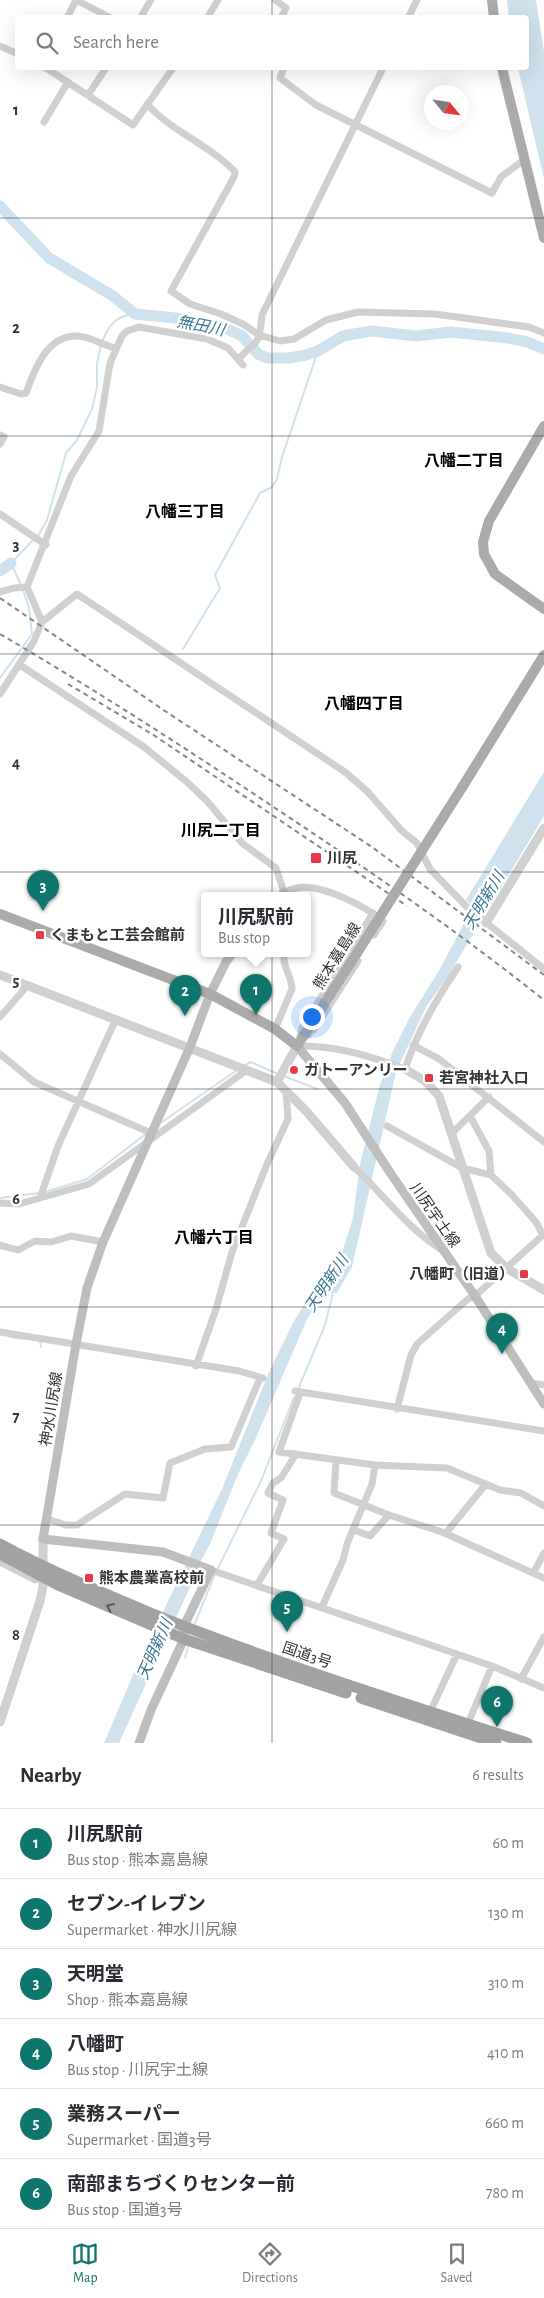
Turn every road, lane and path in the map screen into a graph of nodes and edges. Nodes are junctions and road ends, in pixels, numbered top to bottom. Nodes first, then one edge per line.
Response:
1 (76, 0) edge
2 (151, 0) edge
3 (218, 0) edge
4 (275, 0) edge
5 (417, 0) edge
6 (492, 0) edge
7 (69, 15) edge
8 (105, 15) edge
9 (142, 15) edge
10 (209, 15) edge
11 (282, 15) edge
12 (410, 15) edge
13 (494, 15) edge
14 (0, 46) edge
15 (15, 53) edge
16 (49, 70) edge
17 (105, 70) edge
18 (172, 70) edge
19 (283, 70) edge
20 (382, 70) edge
21 (503, 70) edge
22 (68, 82) junction
23 (88, 95) junction
24 (147, 104) junction
25 (44, 122) dead end
26 (355, 125) junction
27 (525, 159) junction
28 (544, 238) edge
29 (544, 333) edge
30 (258, 338) junction
31 (115, 348) junction
32 (0, 388) edge
33 (544, 426) edge
34 (0, 435) edge
35 (0, 444) edge
36 (0, 514) edge
37 (44, 543) junction
38 (27, 587) junction
39 (0, 592) edge
40 (544, 609) edge
41 (42, 622) junction
42 (544, 655) edge
43 (20, 665) junction
44 (0, 694) edge
45 (544, 828) edge
46 (282, 892) edge
47 (290, 892) edge
48 (373, 913) junction
49 (0, 914) edge
50 (485, 922) junction
51 (230, 957) edge
52 (284, 957) edge
53 (458, 967) dead end
54 (544, 969) edge
55 (0, 975) edge
56 (28, 984) junction
57 (210, 994) junction
58 (0, 1017) edge
59 (116, 1018) junction
60 (274, 1029) junction
61 (413, 1045) junction
62 (297, 1046) junction
63 (190, 1047) junction
64 (0, 1054) edge
65 (405, 1069) junction
66 (247, 1070) junction
67 (277, 1082) junction
68 (286, 1090) junction
69 (488, 1097) junction
70 (78, 1101) junction
71 (470, 1116) junction
72 (387, 1126) dead end
73 (151, 1132) junction
74 (451, 1134) junction
75 (146, 1142) junction
76 (544, 1142) edge
77 (354, 1167) joint
78 (462, 1168) junction
79 (491, 1175) junction
80 (40, 1198) junction
81 (0, 1203) edge
82 (543, 1234) edge
83 (102, 1242) junction
84 (0, 1245) edge
85 (443, 1251) junction
86 (506, 1268) junction
87 (544, 1290) edge
88 (475, 1296) junction
89 (0, 1332) edge
90 (76, 1344) junction
91 (196, 1366) junction
92 (531, 1384) junction
93 (544, 1385) edge
94 (544, 1404) edge
95 (397, 1409) junction
96 (544, 1431) edge
97 (296, 1454) junction
98 (336, 1460) junction
99 (375, 1465) junction
100 (486, 1484) junction
101 (363, 1504) junction
102 (544, 1506) edge
103 (389, 1515) junction
104 (47, 1519) junction
105 (354, 1530) junction
106 (446, 1533) junction
107 (44, 1539) junction
108 (0, 1544) edge
109 (544, 1553) edge
110 (0, 1554) edge
111 (0, 1562) edge
112 (211, 1570) junction
113 (43, 1571) junction
114 (534, 1572) junction
115 (544, 1578) edge
116 (257, 1585) junction
117 (322, 1607) junction
118 (177, 1628) junction
119 (544, 1637) edge
120 (184, 1639) junction
121 (456, 1654) junction
122 (492, 1666) junction
123 (521, 1678) junction
124 (544, 1688) edge
125 (430, 1712) junction
126 (0, 1722) edge
127 (466, 1728) junction
128 (139, 1743) edge
129 (496, 1743) edge
130 (527, 1743) edge

1 - 7 street
1 - 8 street
2 - 9 street
3 - 10 street
4 - 11 street
5 - 12 street
6 - 13 main road
14 - 15 street
16 - 22 street
17 - 23 street
18 - 24 street
19 - 26 street
20 - 26 street
21 - 27 main road
22 - 23 street
22 - 25 street
23 - 24 street
24 - 30 street
26 - 27 street
26 - 30 street
27 - 28 main road
29 - 30 street
30 - 31 street
31 - 32 street
31 - 37 street
33 - 40 main road
34 - 35 street
36 - 37 street
37 - 38 street
38 - 39 street
38 - 41 street
41 - 43 street
41 - 50 street
42 - 62 main road, 熊本嘉島線, bridge
43 - 44 street
43 - 46 street
45 - 50 street
47 - 48 street
48 - 62 street
48 - 62 street
49 - 57 main road
50 - 54 street
51 - 57 main road, 神水川尻線
52 - 60 street
53 - 61 street
55 - 56 street
56 - 58 street
56 - 59 street
57 - 60 main road
57 - 63 main road, 神水川尻線
59 - 63 street
59 - 70 street
60 - 62 main road
61 - 65 street
61 - 69 street
62 - 65 street
62 - 67 street
62 - 85 main road, 川尻宇土線
63 - 66 street
63 - 73 main road, 神水川尻線
64 - 70 street
65 - 74 street
66 - 67 street
66 - 75 street
67 - 68 street
68 - 77 street
68 - 91 street
69 - 71 street
69 - 76 street
70 - 73 street
70 - 80 street
71 - 74 street
71 - 79 street
72 - 78 street
73 - 75 main road, 神水川尻線
74 - 78 street
75 - 80 street
75 - 83 main road, 神水川尻線
77 - 85 street
78 - 79 street
78 - 86 street
79 - 82 street
80 - 81 street
82 - 86 street
83 - 84 street
83 - 90 main road, 神水川尻線
85 - 88 main road, 川尻宇土線
86 - 87 street
86 - 88 street
88 - 92 main road, 川尻宇土線
88 - 95 street
89 - 90 street
90 - 91 street
90 - 104 main road, 神水川尻線
91 - 104 street
92 - 93 street
92 - 94 main road, 川尻宇土線
95 - 96 street
95 - 97 street
97 - 98 street
97 - 116 street
98 - 99 street
98 - 101 street
99 - 100 street
99 - 101 street
100 - 102 street
100 - 106 street
101 - 103 street
101 - 105 street
103 - 105 street
103 - 106 street
104 - 107 main road, 神水川尻線
105 - 117 street
106 - 114 street
107 - 112 main road
107 - 113 street
108 - 113 highway, 国道3号
109 - 114 street
110 - 113 highway, 国道3号
111 - 113 street
112 - 116 street
112 - 118 main road
113 - 118 highway, 国道3号
113 - 126 street
114 - 115 street
116 - 117 street
117 - 121 street
118 - 120 highway, 国道3号
118 - 125 highway, 国道3号
119 - 123 street
120 - 127 highway, 国道3号
120 - 128 main road
121 - 122 street
121 - 125 street
122 - 123 street
122 - 127 street
123 - 124 street
125 - 127 highway, 国道3号
127 - 129 highway, 国道3号
127 - 130 highway, 国道3号

